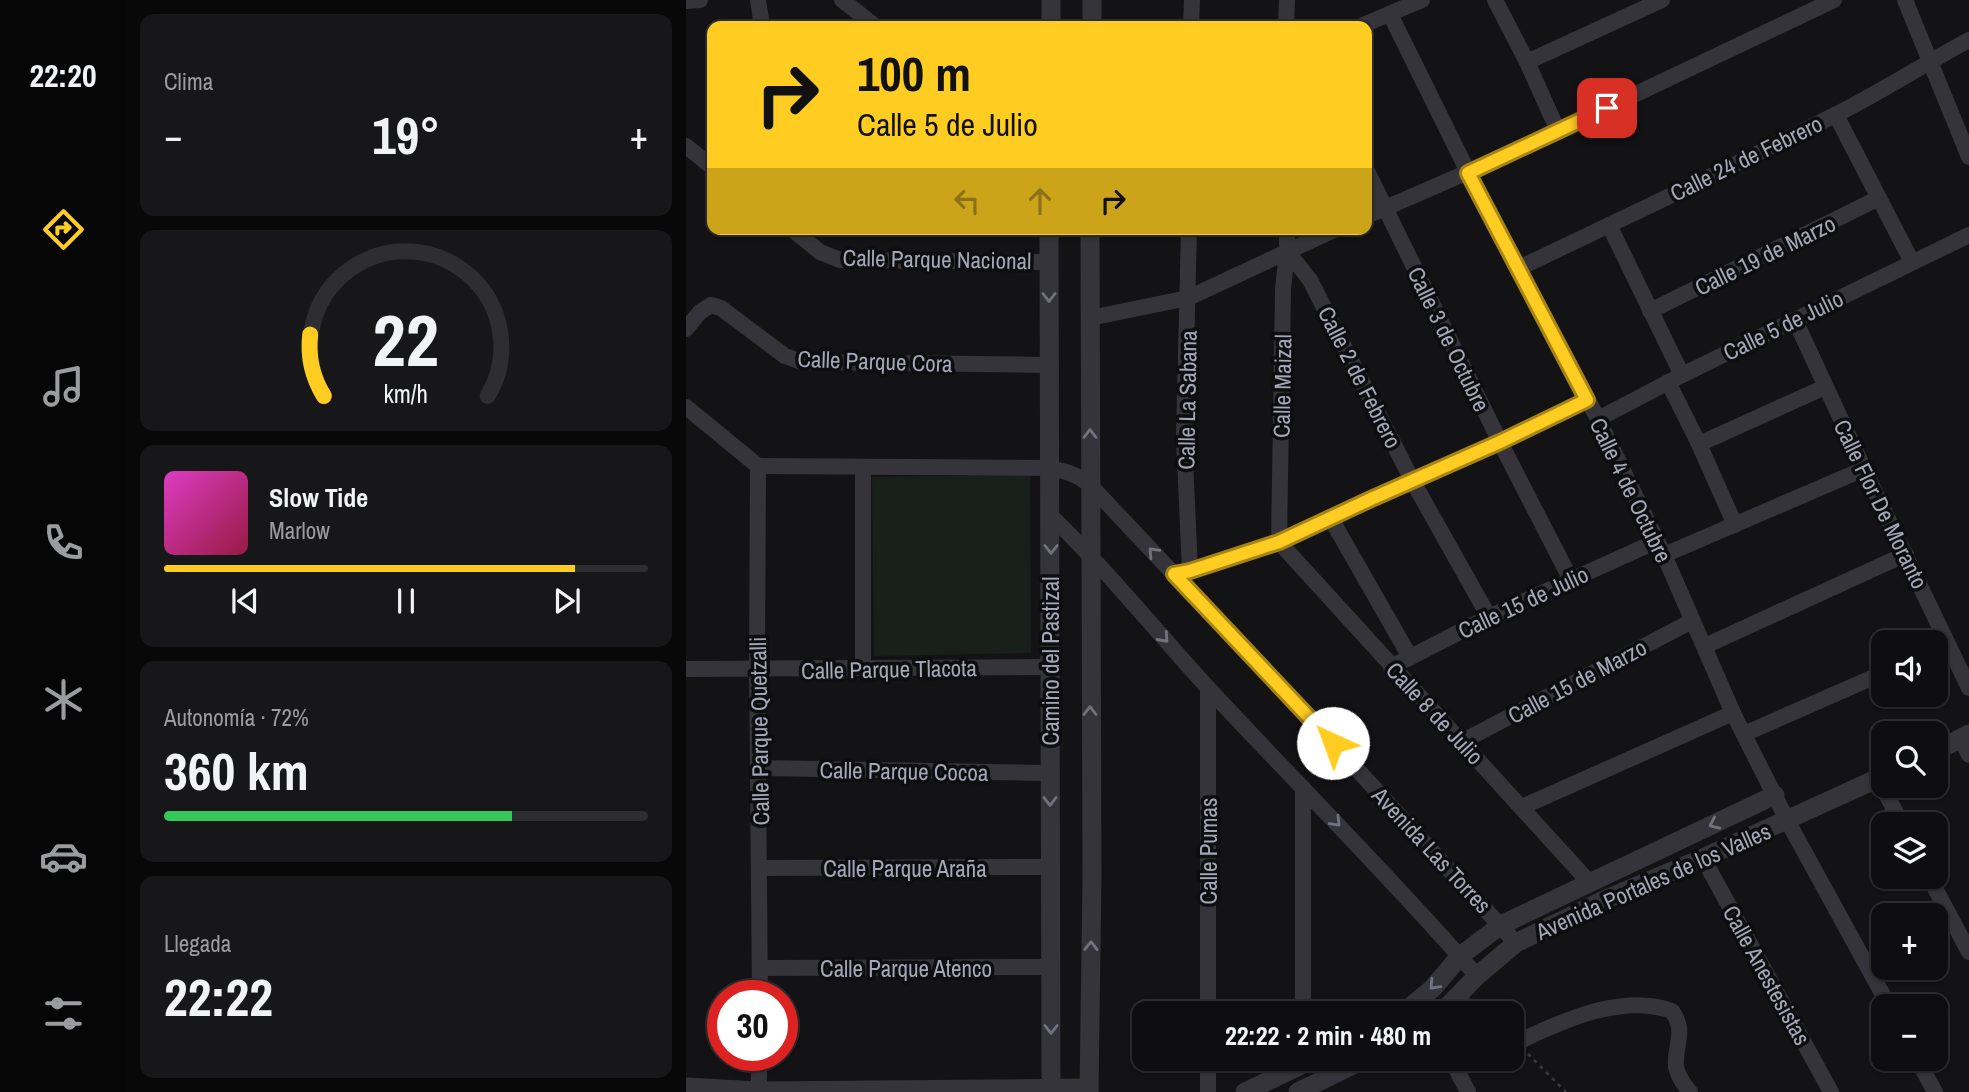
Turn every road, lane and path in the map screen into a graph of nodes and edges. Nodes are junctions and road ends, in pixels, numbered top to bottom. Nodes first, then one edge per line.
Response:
1 (700, 0) edge
2 (758, 0) edge
3 (842, 0) edge
4 (1051, 0) edge
5 (1092, 0) edge
6 (1192, 0) edge
7 (1287, 0) edge
8 (1422, 0) edge
9 (1495, 0) edge
10 (1662, 0) edge
11 (1834, 0) edge
12 (1905, 0) edge
13 (686, 1) edge
14 (1804, 7) edge
15 (1390, 14) junction
16 (761, 21) edge
17 (869, 21) edge
18 (1051, 21) edge
19 (1092, 21) edge
20 (1191, 21) edge
21 (1286, 21) edge
22 (1372, 21) edge
23 (1969, 40) edge
24 (1929, 61) junction
25 (1527, 62) junction
26 (1836, 114) junction
27 (1558, 131) junction
28 (1965, 137) edge
29 (686, 146) edge
30 (1969, 157) edge
31 (707, 163) edge
32 (1468, 173) junction
33 (1372, 181) edge
34 (1879, 198) junction
35 (1385, 208) junction
36 (1372, 214) edge
37 (1609, 225) junction
38 (799, 235) edge
39 (1049, 235) edge
40 (1090, 235) edge
41 (1189, 235) edge
42 (1287, 235) edge
43 (1323, 235) edge
44 (1969, 235) edge
45 (1287, 251) junction
46 (1049, 262) junction
47 (1912, 262) junction
48 (1518, 268) junction
49 (1188, 298) junction
50 (1650, 311) junction
51 (1090, 318) junction
52 (1795, 320) junction
53 (686, 329) edge
54 (1049, 365) junction
55 (1675, 379) junction
56 (1825, 387) junction
57 (1587, 400) junction
58 (686, 407) edge
59 (1598, 419) junction
60 (1500, 442) junction
61 (1699, 444) junction
62 (758, 466) junction
63 (863, 467) junction
64 (1049, 468) junction
65 (1864, 470) junction
66 (1412, 480) junction
67 (1090, 485) junction
68 (1051, 516) junction
69 (1330, 517) junction
70 (1735, 525) junction
71 (1279, 542) junction
72 (1660, 548) junction
73 (1906, 554) junction
74 (1090, 556) junction
75 (1182, 573) junction
76 (1571, 580) junction
77 (1489, 617) junction
78 (1692, 621) junction
79 (1935, 630) edge
80 (1704, 646) junction
81 (1948, 656) edge
82 (1410, 657) junction
83 (1051, 667) junction
84 (1391, 667) junction
85 (686, 669) edge
86 (863, 669) junction
87 (757, 670) junction
88 (1871, 678) edge
89 (1208, 688) junction
90 (1969, 688) edge
91 (1733, 712) junction
92 (1744, 734) junction
93 (1462, 741) junction
94 (1966, 743) edge
95 (1948, 748) edge
96 (759, 768) junction
97 (1049, 773) junction
98 (1871, 781) edge
99 (1303, 788) junction
100 (1775, 795) junction
101 (1522, 807) junction
102 (1787, 820) junction
103 (1703, 858) junction
104 (1050, 867) junction
105 (760, 868) junction
106 (1590, 883) junction
107 (1935, 889) edge
108 (1501, 925) junction
109 (1516, 943) junction
110 (1969, 952) edge
111 (1460, 956) junction
112 (1051, 967) junction
113 (760, 968) junction
114 (1477, 976) junction
115 (760, 980) edge
116 (1882, 994) edge
117 (1208, 1001) edge
118 (1303, 1001) edge
119 (1417, 1001) edge
120 (1453, 1001) edge
121 (1524, 1036) edge
122 (1524, 1050) edge
123 (759, 1071) edge
124 (1208, 1071) edge
125 (1287, 1071) edge
126 (1340, 1071) edge
127 (1457, 1071) edge
128 (1924, 1071) edge
129 (686, 1087) edge
130 (1089, 1090) edge
131 (759, 1091) edge
132 (1051, 1091) edge
133 (1208, 1092) edge
134 (1245, 1092) edge
135 (1297, 1092) edge
136 (1468, 1092) edge
137 (1566, 1092) edge
138 (1690, 1092) edge
139 (1831, 1092) edge
140 (1935, 1092) edge

1 - 13 street
2 - 16 street
3 - 17 street
4 - 18 street
5 - 19 street
6 - 20 street
7 - 21 street
8 - 15 street
9 - 25 street
10 - 25 street
11 - 14 street
12 - 24 street
14 - 27 street
15 - 22 street
15 - 32 street, Calle 4 de Octubre
23 - 24 street, Calle 24 de Febrero
24 - 26 street, Calle 24 de Febrero
24 - 28 street
25 - 27 street
26 - 34 street
26 - 37 street, Calle 24 de Febrero
27 - 32 street
28 - 30 street
29 - 31 street
32 - 35 street
32 - 48 street, Calle 4 de Octubre
33 - 35 street, Calle 3 de Octubre
34 - 47 street
34 - 50 street, Calle 19 de Marzo
35 - 36 street
35 - 60 street, Calle 3 de Octubre
37 - 48 street, Calle 24 de Febrero
37 - 50 street
38 - 46 street, Calle Parque Nacional
39 - 46 street, Camino del Pastizal
40 - 51 street, Camino del Pastizal
41 - 49 street, Calle La Sabana
42 - 45 street, Calle Maizal
43 - 45 street
44 - 47 street, Calle 5 de Julio
45 - 49 street
45 - 66 street, Calle 2 de Febrero
45 - 71 street, Calle Maizal
46 -> 54 street, Camino del Pastizal
47 - 52 street, Calle 5 de Julio
48 - 57 street, Calle 4 de Octubre
49 - 51 street
49 - 75 street, Calle La Sabana
50 - 55 street
67 -> 51 street, Camino del Pastizal
52 - 55 street, Calle 5 de Julio
52 - 56 street, Calle Flor De Moranto
53 - 54 street, Calle Parque Cora
54 - 64 street, Camino del Pastizal
55 - 59 street, Calle 5 de Julio
55 - 61 street
56 - 61 street
56 - 65 street, Calle Flor De Moranto
57 - 59 street, Calle 4 de Octubre
57 - 60 street
58 - 62 street
59 - 72 street, Calle 4 de Octubre
60 - 66 street
60 - 76 street, Calle 3 de Octubre
61 - 70 street
62 - 63 street
62 - 87 street, Calle Parque Quetzalli
63 - 64 street
63 - 86 street
64 - 67 street, Avenida Las Torres
64 - 68 street, Camino del Pastizal
65 - 70 street, Calle 15 de Julio
65 - 73 street, Calle Flor De Moranto
66 - 69 street
66 - 77 street, Calle 2 de Febrero
67 - 74 street, Camino del Pastizal
75 -> 67 street, Avenida Las Torres
68 - 74 street
68 -> 83 street, Camino del Pastizal
69 - 71 street
69 - 82 street
70 - 72 street, Calle 15 de Julio
71 - 75 street
71 - 84 street, Calle 8 de Julio
72 - 76 street, Calle 15 de Julio
72 - 78 street, Calle 4 de Octubre
73 - 79 street, Calle Flor De Moranto
73 - 80 street
74 -> 89 street
130 -> 74 street, Camino del Pastizal
75 - 108 street, Avenida Las Torres
76 - 77 street, Calle 15 de Julio
77 - 82 street, Calle 15 de Julio
78 - 80 street, Calle 4 de Octubre
78 - 93 street, Calle 15 de Marzo
80 - 91 street, Calle 4 de Octubre
81 - 90 street, Calle Flor De Moranto
82 - 84 street, Calle 15 de Julio
83 - 86 street, Calle Parque Tlacota
83 - 97 street, Camino del Pastizal
84 - 93 street, Calle 8 de Julio
85 - 87 street, Calle Parque Tlacota
86 - 87 street, Calle Parque Tlacota
87 - 96 street, Calle Parque Quetzalli
88 - 92 street
89 - 99 street
89 - 117 street, Calle Pumas
91 - 92 street, Calle 4 de Octubre
91 - 101 street
92 - 100 street, Calle 4 de Octubre
93 - 101 street, Calle 8 de Julio
94 - 95 street
96 - 97 street, Calle Parque Cocoa
96 - 105 street, Calle Parque Quetzalli
97 -> 104 street, Camino del Pastizal
98 - 102 street, Avenida Portales de los Valles
99 -> 111 street
99 - 118 street
100 - 102 street, Calle 4 de Octubre
100 -> 106 street, Avenida Portales de los Valles
101 - 106 street, Calle 8 de Julio
102 - 103 street, Avenida Portales de los Valles
102 - 116 street, Calle 4 de Octubre
103 - 109 street, Avenida Portales de los Valles
103 - 139 street, Calle Anestesistas
104 - 105 street, Calle Parque Araña
104 - 112 street, Camino del Pastizal
105 - 113 street, Calle Parque Quetzalli
106 - 108 street, Avenida Portales de los Valles
107 - 110 street
108 - 109 street, Avenida Las Torres
108 - 111 street, Avenida Portales de los Valles
109 - 114 street, Avenida Portales de los Valles
111 - 114 street
111 -> 119 street, Avenida Portales de los Valles
112 - 113 street, Calle Parque Atenco
112 -> 132 street, Camino del Pastizal
113 - 115 street, Calle Parque Quetzalli
114 - 120 street, Avenida Portales de los Valles
121 - 138 street
122 - 137 path
123 - 131 street
124 - 133 street
125 - 134 street
126 - 135 street
127 - 136 street
128 - 140 street
129 - 131 street
130 - 132 street
131 - 132 street

